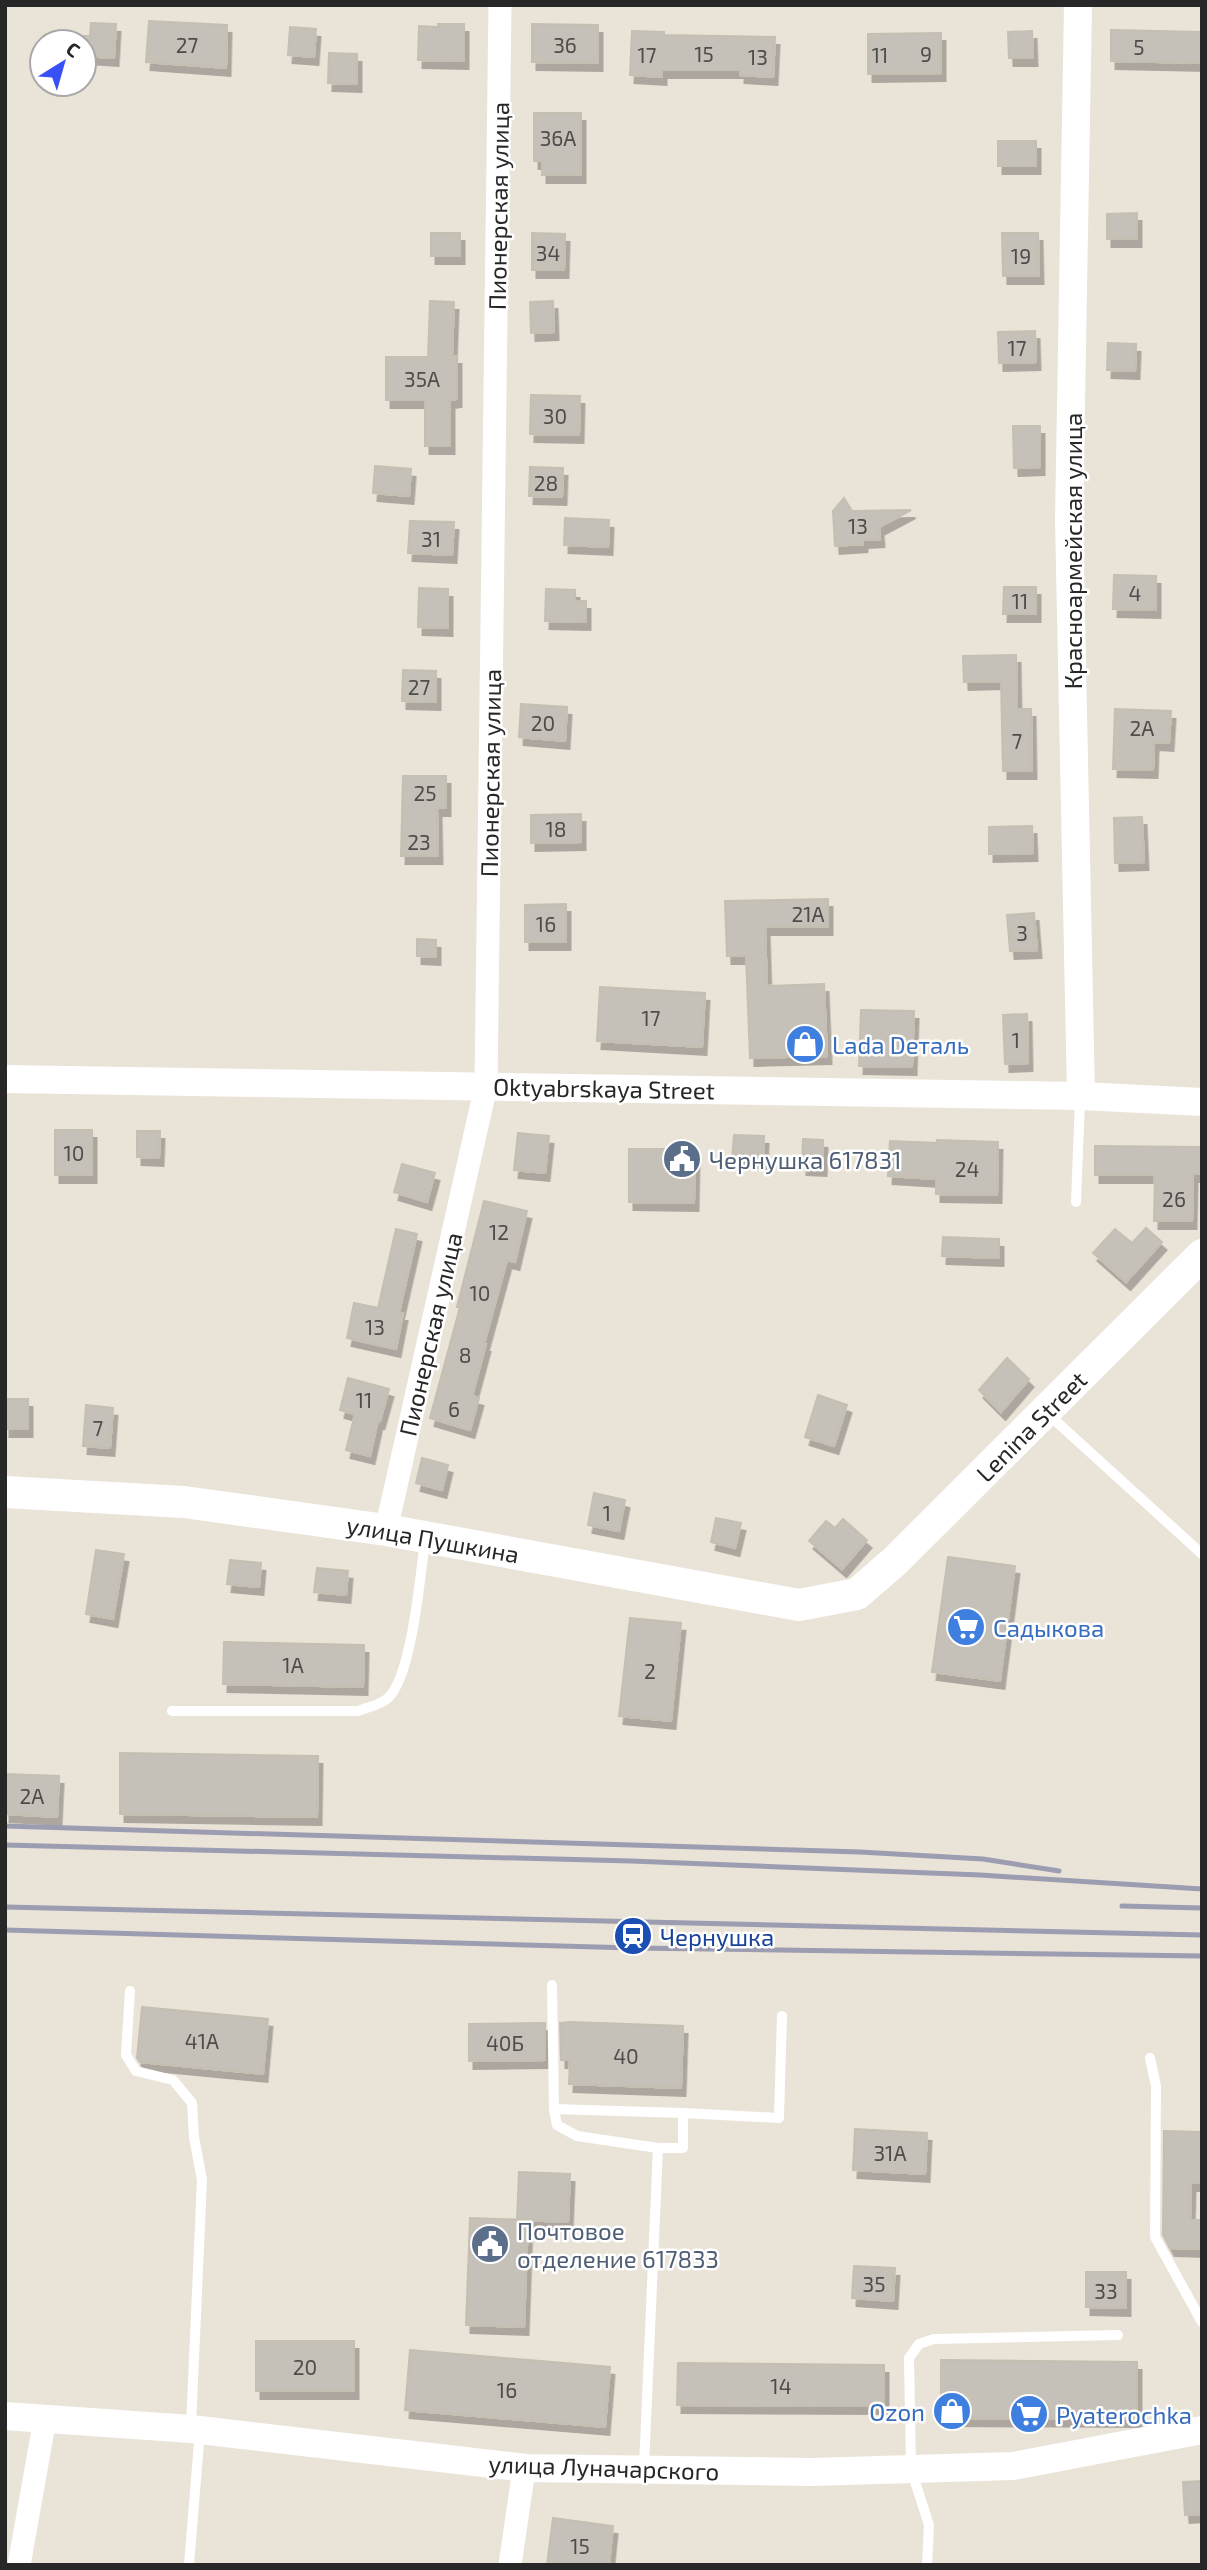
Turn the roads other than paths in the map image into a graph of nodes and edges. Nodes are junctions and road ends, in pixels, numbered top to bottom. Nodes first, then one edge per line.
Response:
1 (500, 5) edge
2 (1078, 5) edge
3 (5, 1079) edge
4 (486, 1086) junction
5 (1081, 1096) junction
6 (1202, 1102) edge
7 (1076, 1202) dead end
8 (1202, 1255) edge
9 (1046, 1412) junction
10 (5, 1492) edge
11 (386, 1530) junction
12 (426, 1537) junction
13 (1202, 1554) edge
14 (857, 1594) joint
15 (172, 1711) dead end
16 (552, 1985) dead end
17 (130, 1991) dead end
18 (782, 2015) dead end
19 (1150, 2058) dead end
20 (554, 2109) junction
21 (683, 2113) junction
22 (658, 2148) junction
23 (1202, 2322) edge
24 (1118, 2335) dead end
25 (5, 2416) edge
26 (45, 2418) junction
27 (195, 2430) junction
28 (1202, 2430) edge
29 (526, 2468) junction
30 (911, 2469) junction
31 (643, 2470) junction
32 (19, 2565) edge
33 (189, 2565) edge
34 (510, 2565) edge
35 (927, 2565) edge

1 - 4 street, Пионерская улица
2 - 5 street, Красноармейская улица
3 - 4 street, Oktyabrskaya Street
4 - 5 street, Oktyabrskaya Street
4 - 11 street, Пионерская улица
5 - 6 street, Oktyabrskaya Street
5 - 7 lane
8 - 9 main road, Lenina Street
9 - 13 lane
9 - 14 main road, Lenina Street
10 - 11 main road, улица Пушкина
11 - 12 main road, улица Пушкина
12 - 14 main road, улица Пушкина
12 - 15 lane
16 - 20 lane
17 - 27 lane
18 - 21 lane
19 - 23 lane
20 - 21 lane
20 - 22 lane
21 - 22 lane
22 - 31 lane
24 - 30 lane
25 - 26 street, улица Луначарского
26 - 27 street, улица Луначарского
26 - 32 street
27 - 29 street, улица Луначарского
27 - 33 lane
28 - 30 street, улица Луначарского
29 - 31 street, улица Луначарского
29 - 34 street
30 - 31 street, улица Луначарского
30 - 35 lane

